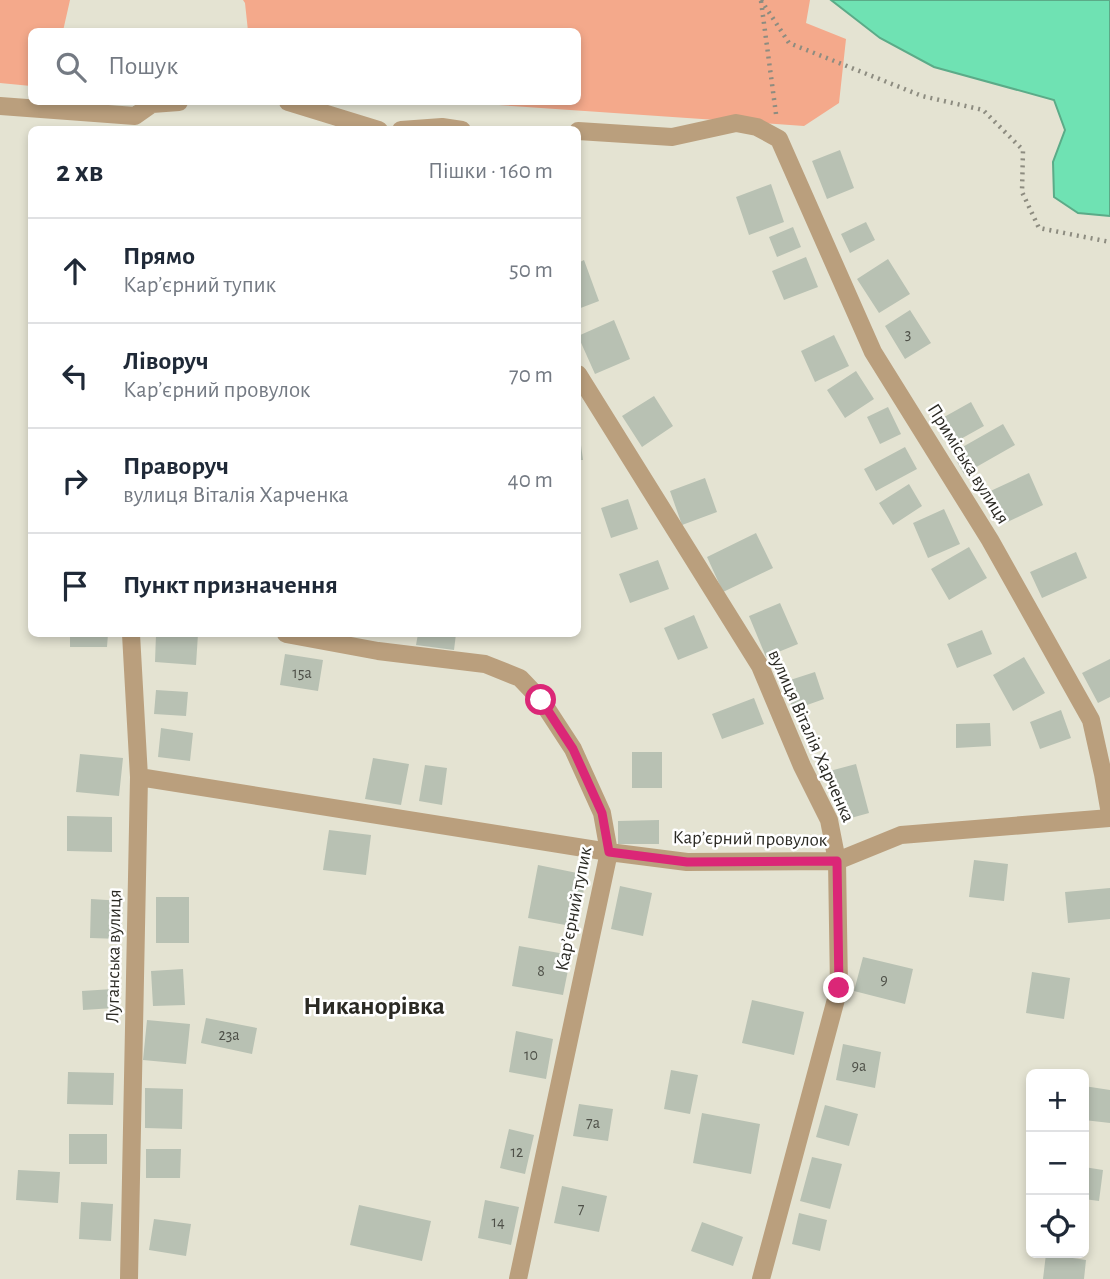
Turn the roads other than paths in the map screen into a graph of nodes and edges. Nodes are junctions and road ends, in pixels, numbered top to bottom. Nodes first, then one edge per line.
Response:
1 (151, 105) edge
2 (298, 105) edge
3 (0, 106) edge
4 (135, 123) edge
5 (366, 126) edge
6 (581, 131) edge
7 (581, 379) edge
8 (131, 637) edge
9 (302, 637) edge
10 (139, 777) junction
11 (1110, 816) edge
12 (609, 852) junction
13 (837, 861) junction
14 (129, 1279) edge
15 (518, 1279) edge
16 (761, 1279) edge

1 - 4 street
2 - 5 street
3 - 4 street
6 - 11 street, Приміська вулиця
7 - 13 street, вулиця Віталія Харченка
8 - 10 street, Луганська вулиця
9 - 12 street, Карʼєрний тупик
10 - 12 street, Карʼєрний провулок
10 - 14 street, Луганська вулиця
11 - 13 street, Карʼєрний провулок
12 - 13 street, Карʼєрний провулок
12 - 15 street, Карʼєрний тупик
13 - 16 street, вулиця Віталія Харченка

